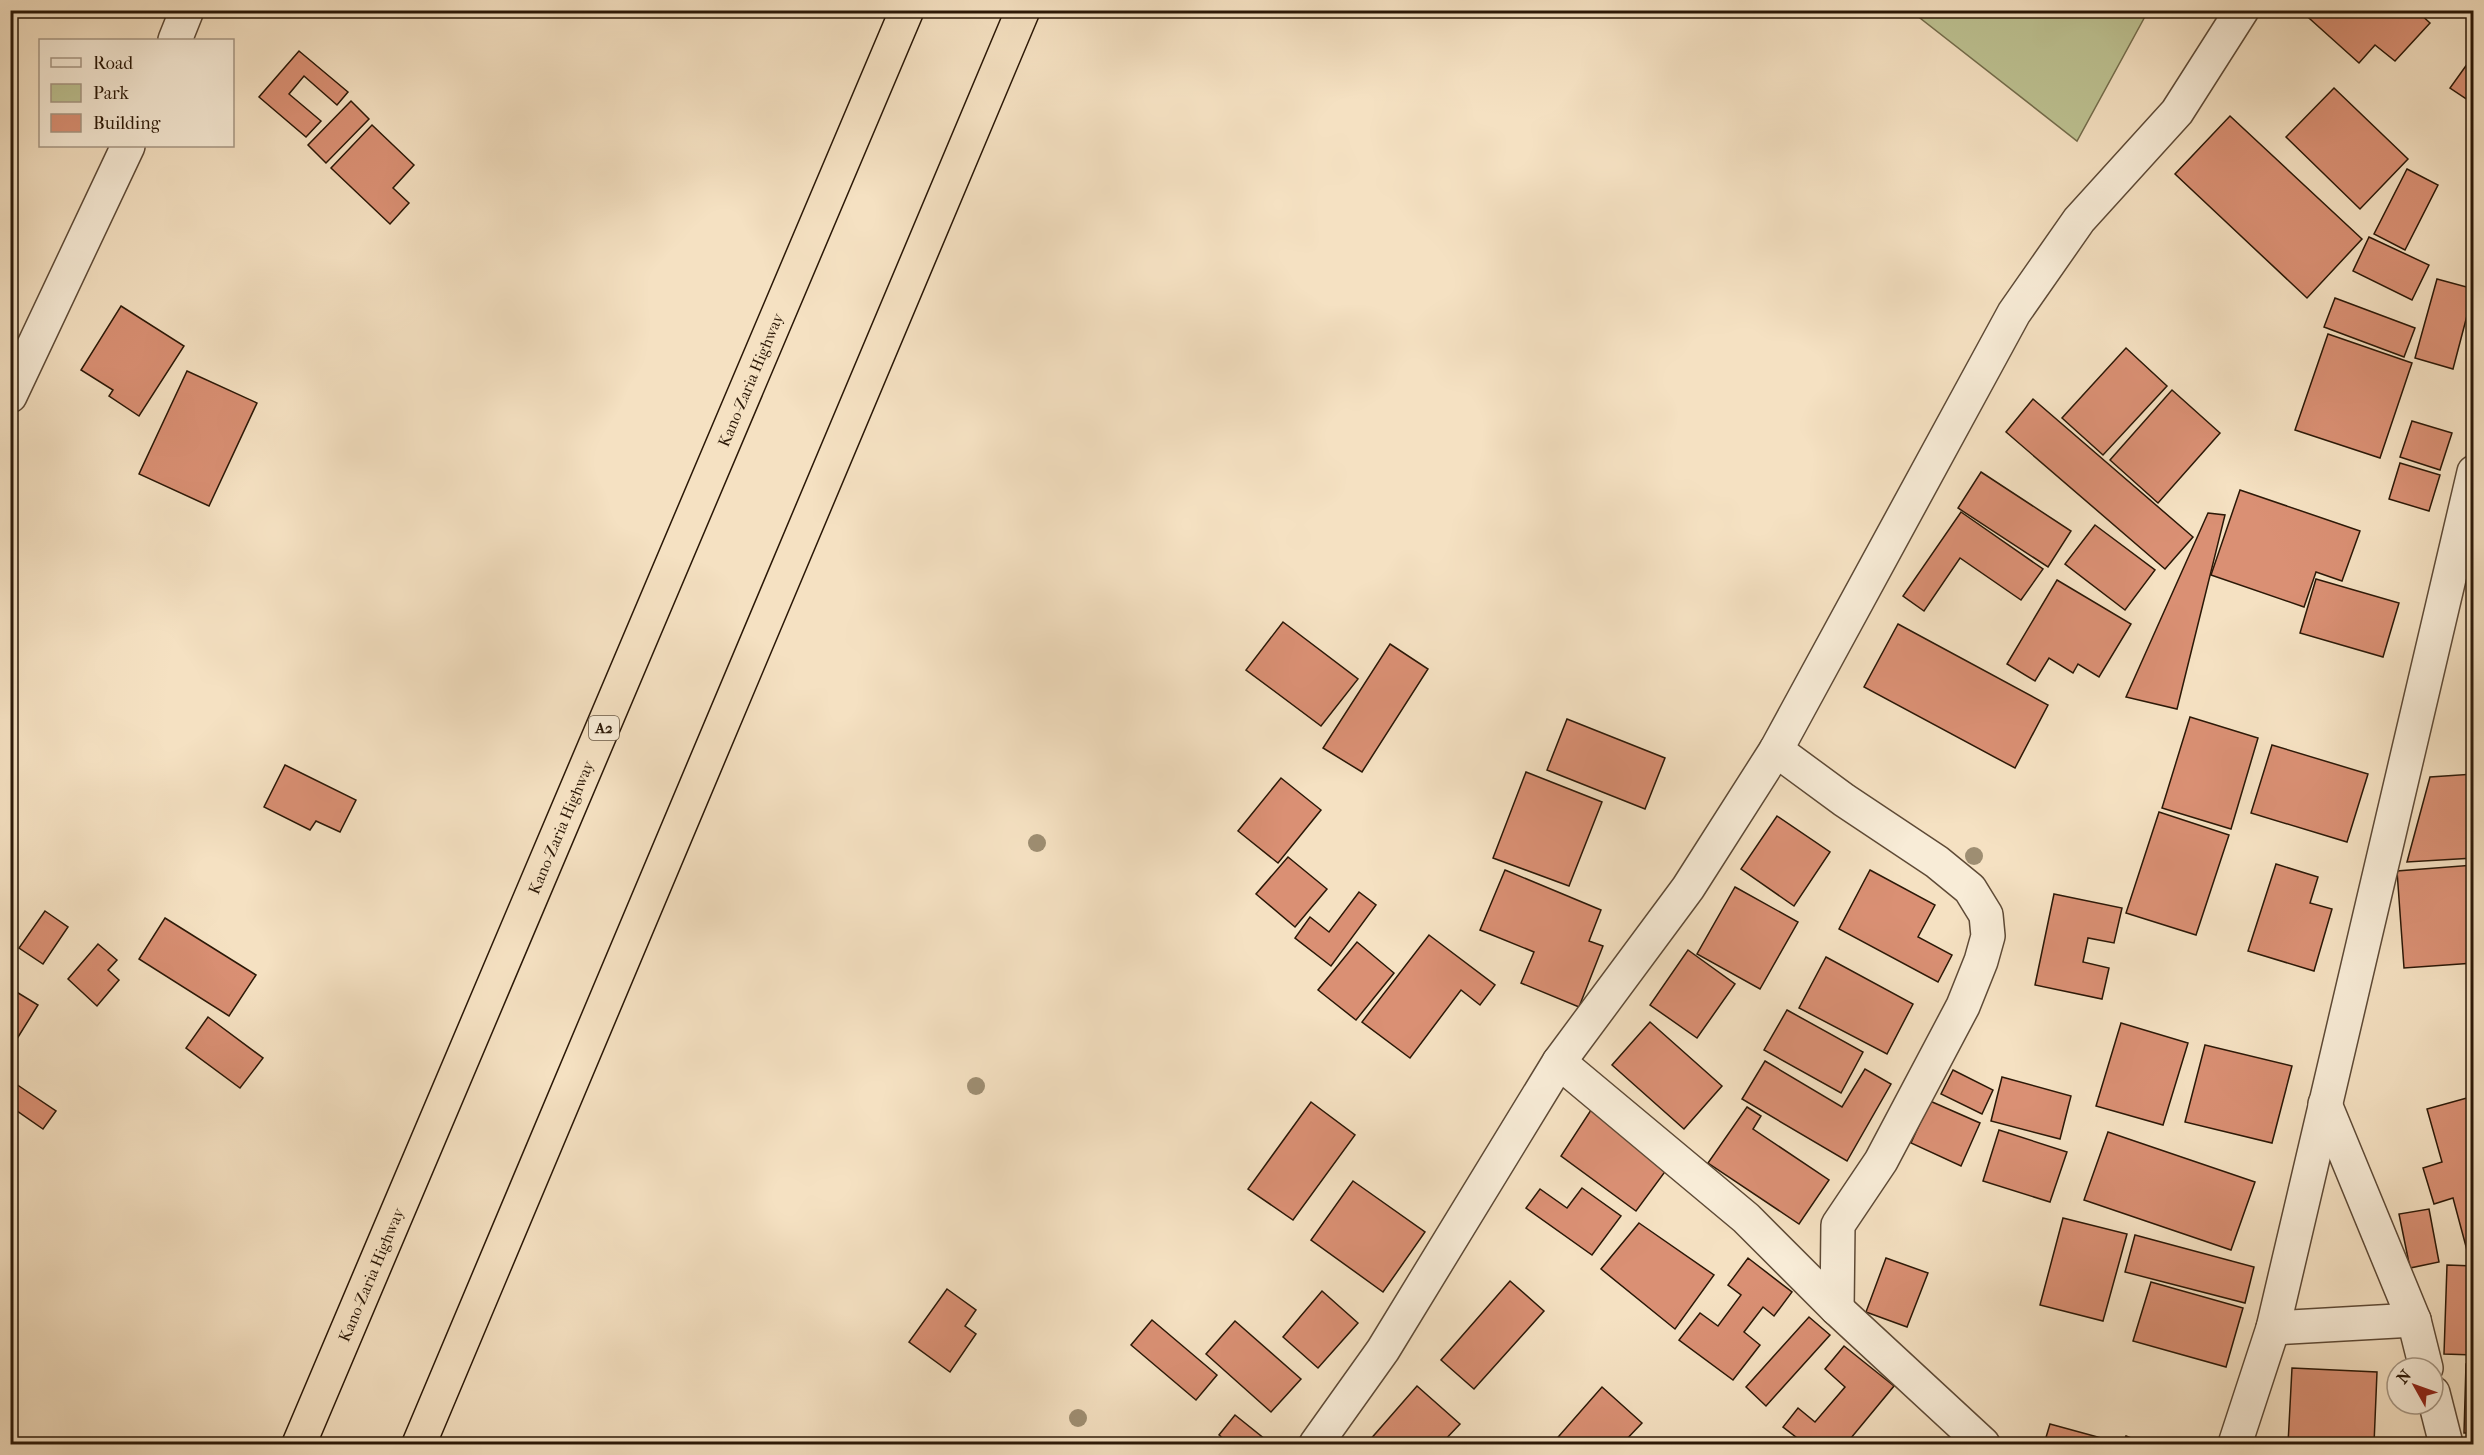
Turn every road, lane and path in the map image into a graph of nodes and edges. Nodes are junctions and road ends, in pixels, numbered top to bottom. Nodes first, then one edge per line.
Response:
1 (187, 10) edge
2 (907, 10) edge
3 (1023, 10) edge
4 (2242, 10) edge
5 (175, 39) edge
6 (128, 147) edge
7 (10, 396) edge
8 (2474, 472) edge
9 (1776, 750) junction
10 (1559, 1062) junction
11 (2325, 1104) junction
12 (1837, 1309) junction
13 (2414, 1320) junction
14 (2273, 1328) junction
15 (2424, 1356) edge
16 (2439, 1416) edge
17 (299, 1444) edge
18 (419, 1444) edge
19 (1316, 1444) edge
20 (1983, 1444) edge
21 (2235, 1444) edge
22 (2446, 1444) edge

1 - 5 street
2 - 17 highway, Kano-Zaria Highway / A2
3 - 18 highway
4 - 9 street
6 - 7 street
8 - 11 street
9 - 10 street
9 - 12 street
10 - 12 street
10 - 19 street
11 - 13 street
11 - 14 street
12 - 20 street
13 - 14 street
13 - 15 street
14 - 21 street
16 - 22 street

